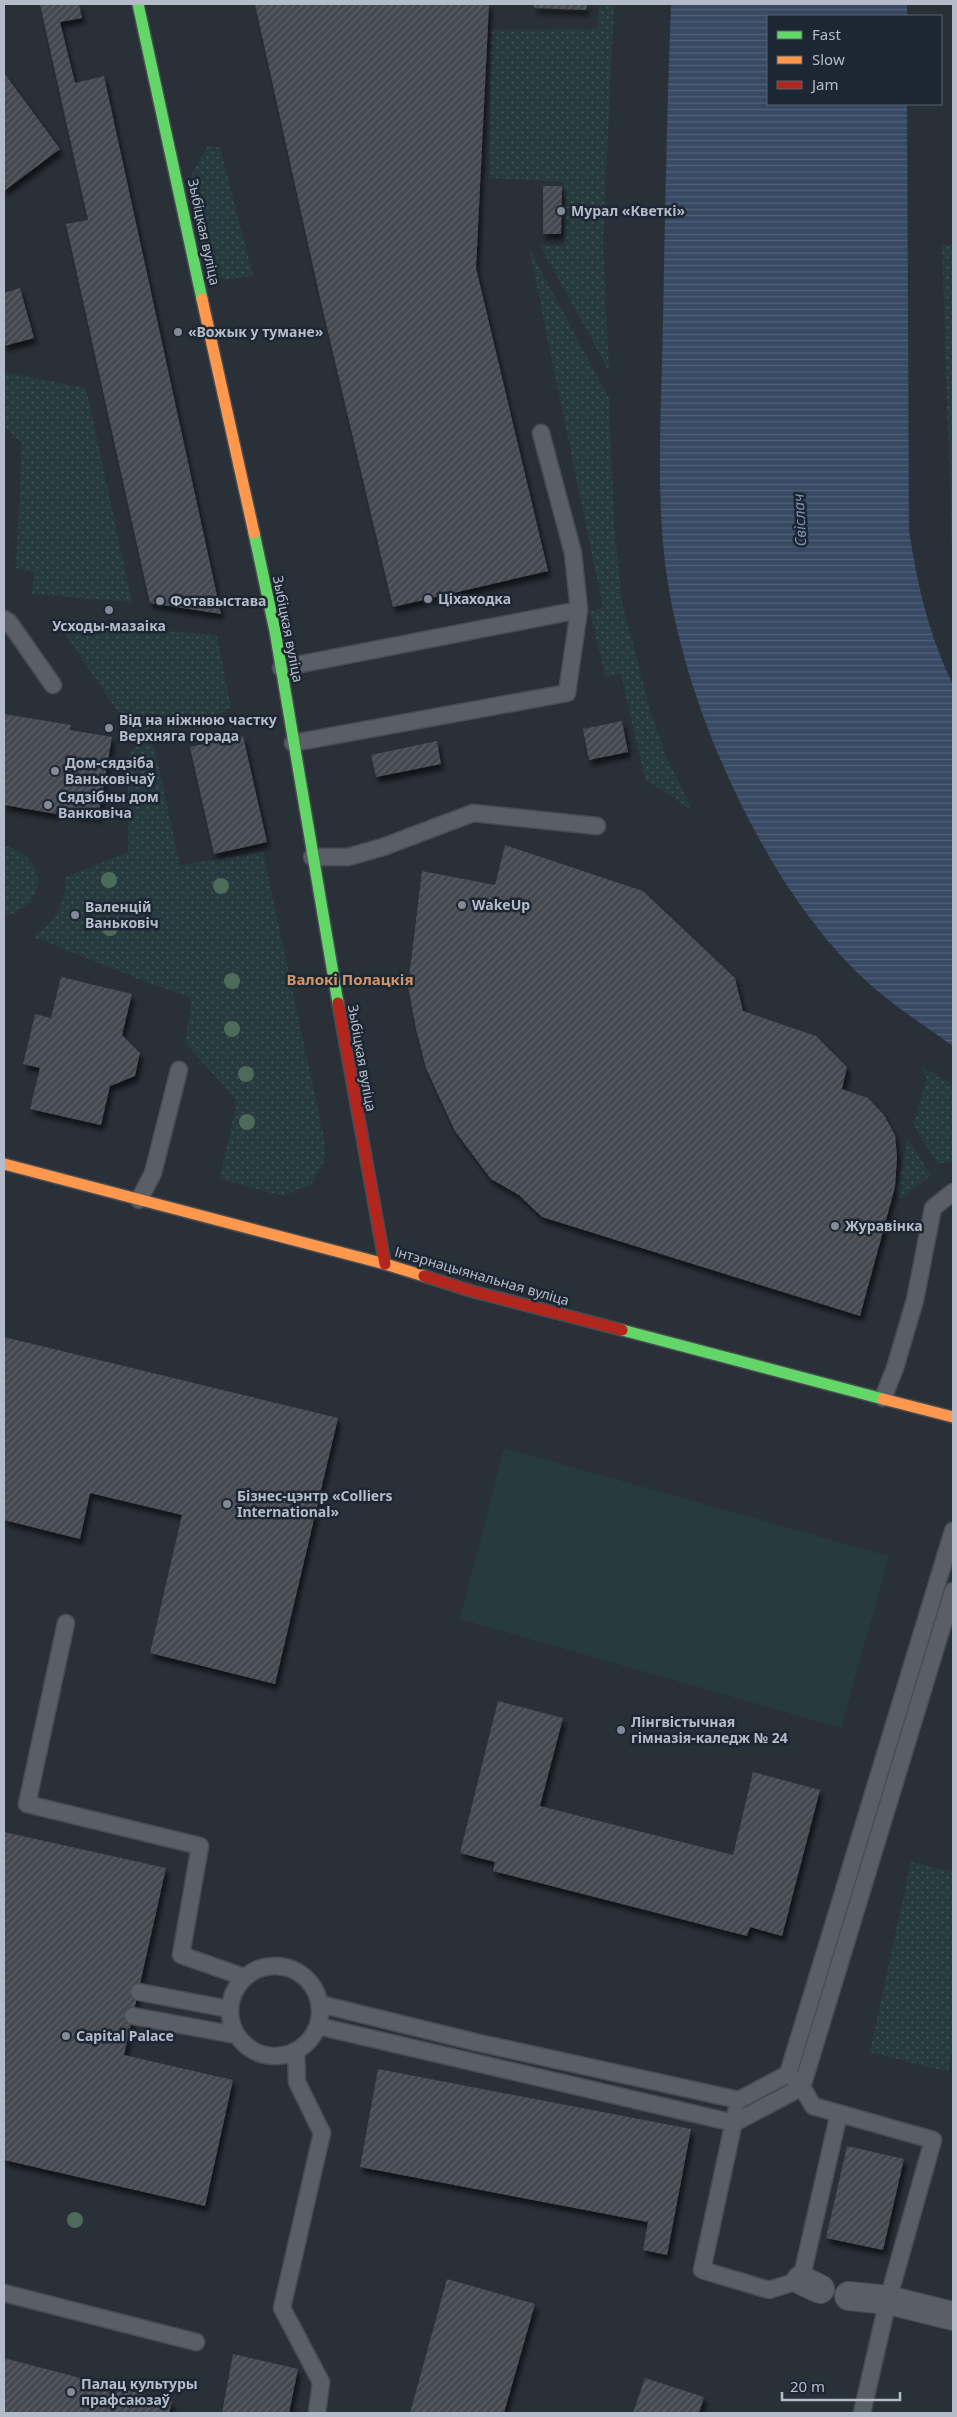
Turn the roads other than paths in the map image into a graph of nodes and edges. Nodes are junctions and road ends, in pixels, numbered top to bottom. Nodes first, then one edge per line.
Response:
1 (138, 4) edge
2 (541, 433) dead end
3 (579, 610) junction
4 (4, 619) edge
5 (281, 668) junction
6 (53, 685) dead end
7 (293, 743) junction
8 (596, 826) dead end
9 (312, 857) junction
10 (179, 1070) dead end
11 (4, 1164) edge
12 (953, 1192) edge
13 (139, 1200) junction
14 (385, 1264) junction
15 (883, 1398) junction
16 (953, 1417) edge
17 (953, 1531) edge
18 (953, 1591) edge
19 (66, 1623) dead end
20 (244, 1977) junction
21 (139, 1992) dead end
22 (320, 2004) junction
23 (229, 2009) junction
24 (133, 2016) dead end
25 (318, 2026) junction
26 (236, 2035) junction
27 (296, 2052) junction
28 (788, 2074) junction
29 (802, 2087) junction
30 (738, 2100) junction
31 (839, 2113) junction
32 (734, 2122) junction
33 (4, 2293) edge
34 (889, 2294) junction
35 (849, 2296) dead end
36 (953, 2304) edge
37 (953, 2316) edge
38 (196, 2342) dead end
39 (316, 2413) edge
40 (862, 2413) edge

1 - 5 street, Зыбіцкая вуліца
2 - 3 lane
3 - 5 lane
3 - 7 lane
4 - 6 lane
5 - 7 street, Зыбіцкая вуліца
7 - 9 street, Зыбіцкая вуліца
8 - 9 lane
9 - 14 street, Зыбіцкая вуліца
10 - 13 lane
11 - 13 street, Інтэрнацыянальная вуліца
12 - 15 lane
13 - 14 street, Інтэрнацыянальная вуліца
14 - 15 street, Інтэрнацыянальная вуліца
15 - 16 street, Інтэрнацыянальная вуліца
17 - 28 lane
18 - 29 lane
19 - 20 lane
20 - 22 lane
20 - 23 lane
21 - 23 lane
22 - 25 lane
22 - 30 lane
23 - 26 lane
24 - 26 lane
25 - 27 lane
25 - 32 lane
26 - 27 lane
27 - 39 lane
28 - 29 lane
28 - 30 lane
29 - 31 lane
29 - 32 lane
30 - 32 lane
31 - 32 lane
31 - 34 lane
33 - 38 lane
34 - 35 street
34 - 36 lane
34 - 37 street
34 - 40 lane

